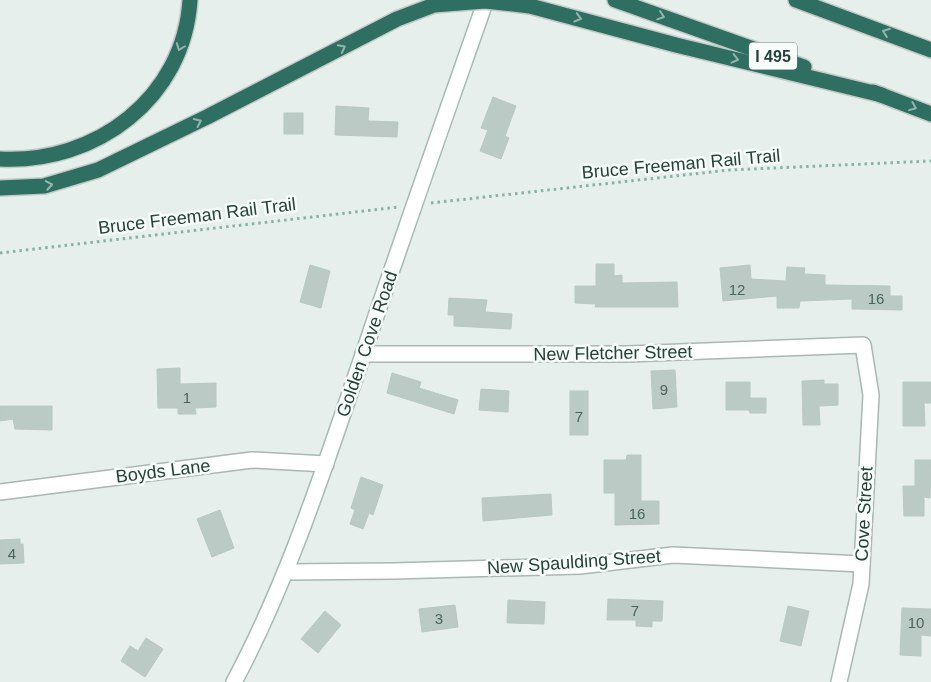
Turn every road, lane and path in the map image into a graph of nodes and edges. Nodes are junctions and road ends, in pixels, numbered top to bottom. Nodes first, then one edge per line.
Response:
1 (190, 0) edge
2 (486, 0) edge
3 (615, 0) edge
4 (796, 0) edge
5 (931, 50) edge
6 (882, 95) junction
7 (931, 114) edge
8 (0, 159) edge
9 (931, 161) edge
10 (0, 188) edge
11 (434, 202) dead end
12 (398, 207) dead end
13 (0, 253) edge
14 (863, 345) joint
15 (363, 354) junction
16 (326, 464) junction
17 (0, 492) edge
18 (862, 564) junction
19 (286, 572) junction
20 (234, 682) edge
21 (839, 682) edge

1 -> 8 highway
2 - 15 street, Golden Cove Road
3 -> 6 highway, I 495
5 -> 4 highway
6 -> 7 highway, I 495
10 -> 6 highway, bridge
9 - 11 path, Bruce Freeman Rail Trail
12 - 13 path, Bruce Freeman Rail Trail
14 - 15 street, New Fletcher Street
14 - 18 street, Cove Street
15 - 16 street, Golden Cove Road
16 - 17 street, Boyds Lane
16 - 19 street, Golden Cove Road
18 - 19 street, New Spaulding Street
18 - 21 street, Cove Street
19 - 20 street, Golden Cove Road

